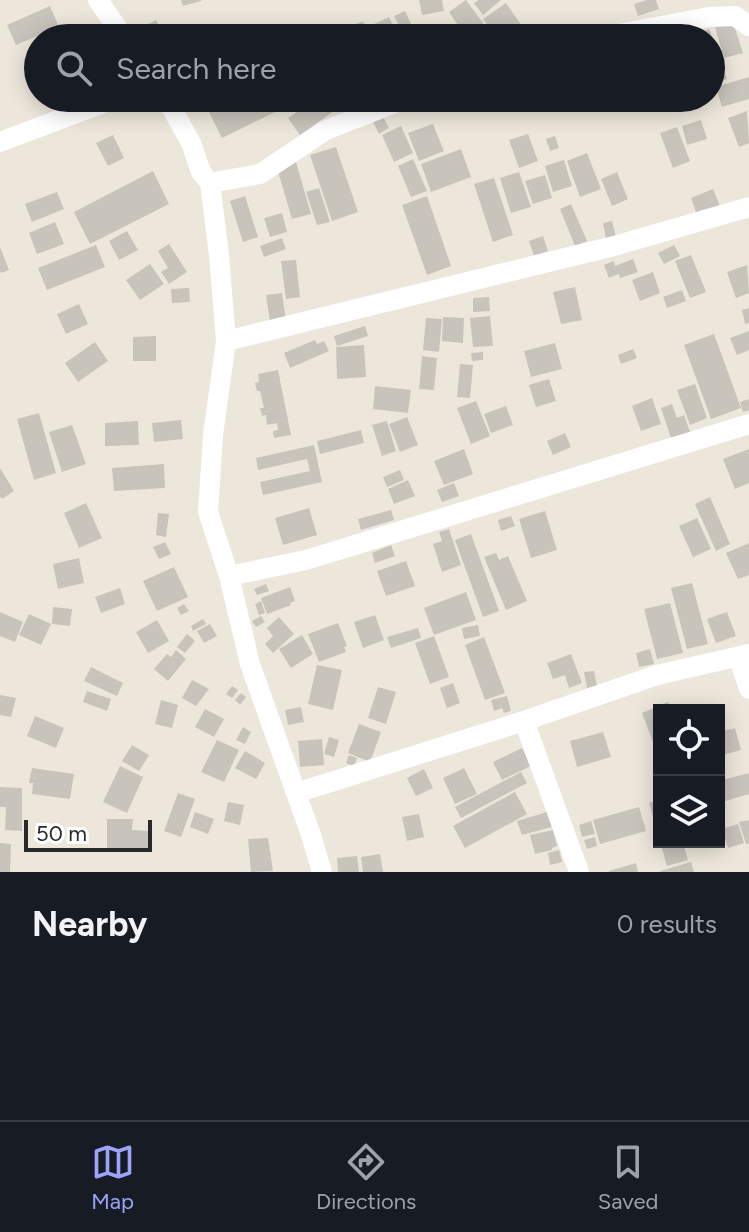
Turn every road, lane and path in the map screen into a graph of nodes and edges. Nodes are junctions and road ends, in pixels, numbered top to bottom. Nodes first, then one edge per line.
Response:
1 (98, 0) edge
2 (114, 24) edge
3 (672, 24) edge
4 (749, 26) edge
5 (80, 112) edge
6 (174, 112) edge
7 (372, 112) edge
8 (0, 142) edge
9 (210, 183) junction
10 (749, 207) edge
11 (226, 341) junction
12 (749, 424) edge
13 (229, 576) junction
14 (744, 656) edge
15 (749, 689) edge
16 (524, 721) junction
17 (296, 793) junction
18 (322, 872) edge
19 (579, 872) edge

1 - 2 street
3 - 4 street
5 - 8 street
6 - 9 street
7 - 9 street
9 - 11 street
10 - 11 street
11 - 13 street
12 - 13 street
13 - 17 street
14 - 15 street
14 - 16 street
16 - 17 street
16 - 19 street
17 - 18 street

